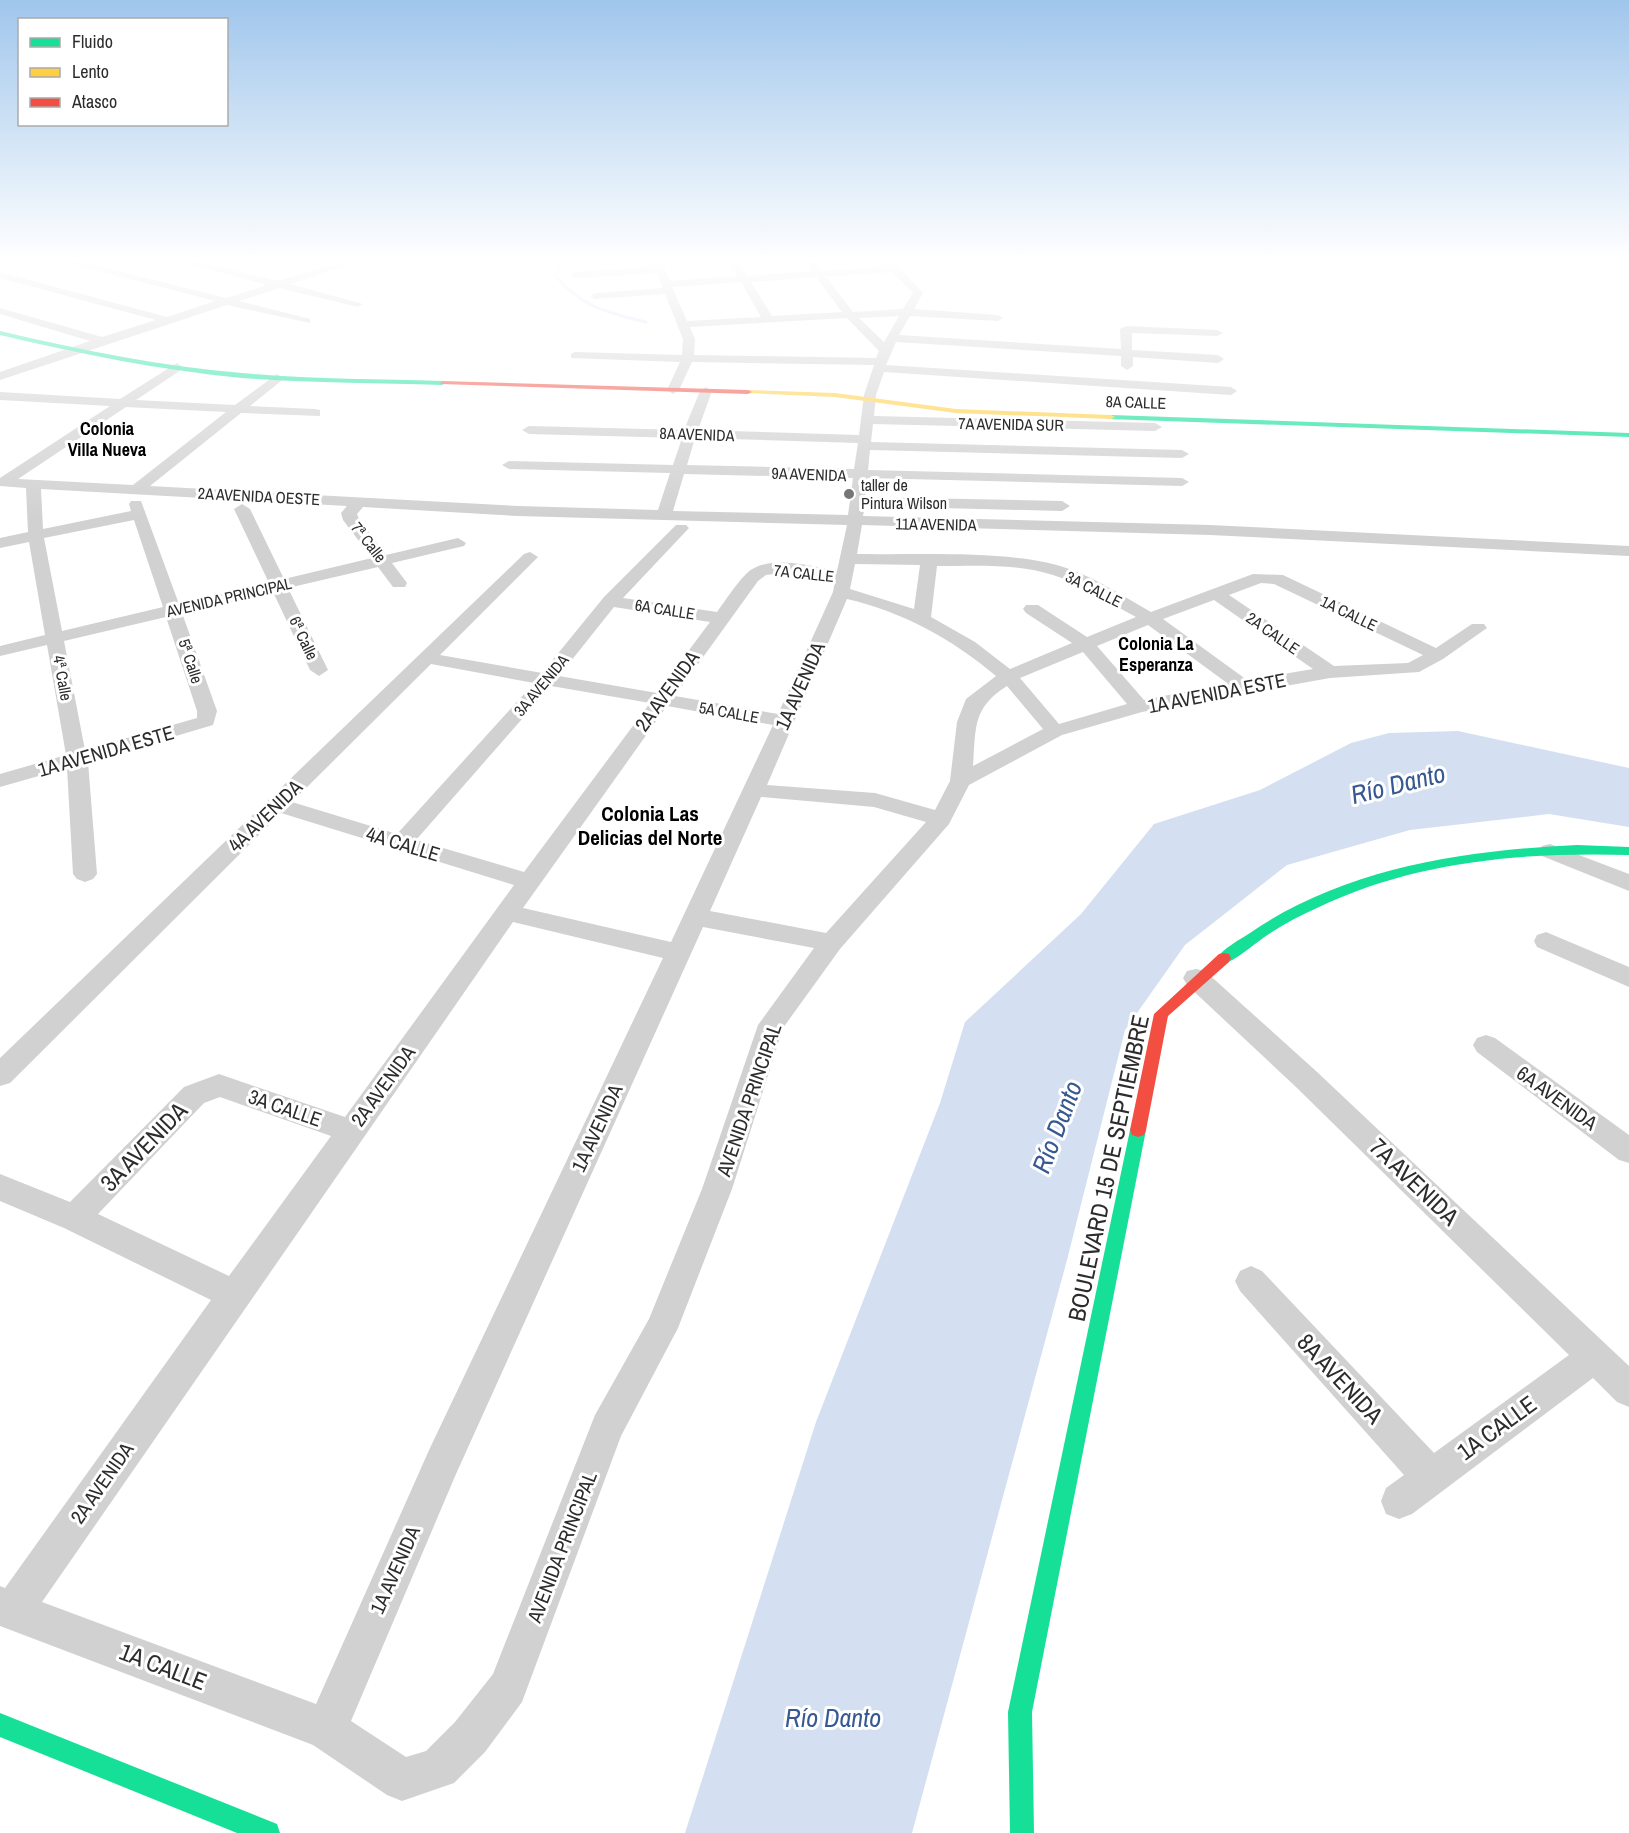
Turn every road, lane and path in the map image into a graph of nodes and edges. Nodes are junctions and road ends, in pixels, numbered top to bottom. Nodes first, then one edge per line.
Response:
1 (57, 348) edge
2 (82, 348) edge
3 (689, 348) edge
4 (883, 348) edge
5 (887, 348) edge
6 (1053, 348) edge
7 (1127, 348) edge
8 (885, 350) junction
9 (71, 351) junction
10 (1127, 352) junction
11 (575, 356) dead end
12 (688, 358) junction
13 (1218, 359) dead end
14 (879, 365) junction
15 (177, 368) junction
16 (0, 376) edge
17 (277, 378) junction
18 (1128, 385) junction
19 (673, 390) junction
20 (706, 391) junction
21 (1231, 391) dead end
22 (0, 396) edge
23 (870, 400) junction
24 (124, 403) junction
25 (238, 409) junction
26 (315, 413) dead end
27 (867, 420) junction
28 (1155, 427) dead end
29 (529, 430) dead end
30 (690, 433) junction
31 (1629, 435) edge
32 (865, 442) junction
33 (1182, 454) dead end
34 (509, 465) dead end
35 (679, 470) junction
36 (860, 476) junction
37 (1, 482) edge
38 (1182, 482) dead end
39 (33, 484) junction
40 (360, 501) junction
41 (137, 503) junction
42 (1062, 506) dead end
43 (242, 509) dead end
44 (518, 511) joint
45 (856, 512) junction
46 (664, 516) junction
47 (681, 528) dead end
48 (36, 536) junction
49 (0, 543) edge
50 (458, 543) dead end
51 (1629, 551) edge
52 (530, 557) dead end
53 (929, 560) junction
54 (385, 561) junction
55 (763, 570) joint
56 (845, 576) junction
57 (1260, 578) joint
58 (399, 583) dead end
59 (280, 586) junction
60 (1216, 594) junction
61 (610, 601) junction
62 (1032, 609) dead end
63 (174, 610) junction
64 (721, 618) junction
65 (1150, 618) junction
66 (922, 619) junction
67 (1478, 628) dead end
68 (57, 638) junction
69 (1087, 645) junction
70 (0, 651) edge
71 (1437, 656) junction
72 (426, 658) junction
73 (319, 670) dead end
74 (1330, 672) junction
75 (1008, 676) junction
76 (547, 680) junction
77 (1243, 686) junction
78 (660, 699) junction
79 (1139, 707) junction
80 (208, 716) joint
81 (784, 721) junction
82 (1055, 731) junction
83 (77, 759) junction
84 (0, 781) edge
85 (961, 782) junction
86 (754, 790) junction
87 (277, 805) junction
88 (941, 819) junction
89 (401, 843) junction
90 (1550, 851) junction
91 (1629, 851) edge
92 (86, 874) dead end
93 (529, 882) junction
94 (1629, 883) edge
95 (507, 912) junction
96 (695, 917) junction
97 (1546, 941) dead end
98 (831, 943) junction
99 (678, 953) junction
100 (1196, 978) junction
101 (1629, 978) edge
102 (1486, 1045) dead end
103 (0, 1075) edge
104 (219, 1085) joint
105 (352, 1131) junction
106 (1629, 1151) edge
107 (0, 1187) edge
108 (75, 1218) junction
109 (1251, 1281) dead end
110 (235, 1295) junction
111 (1595, 1356) junction
112 (1629, 1390) edge
113 (1430, 1476) junction
114 (1399, 1501) dead end
115 (7, 1608) edge
116 (0, 1725) edge
117 (326, 1729) junction
118 (402, 1780) joint
119 (268, 1833) edge
120 (1022, 1833) edge

1 - 9 street, 8A CALLE
2 - 9 street
3 - 12 street
4 - 8 street
5 - 8 street
6 - 10 street
7 - 10 street
8 - 14 street
9 - 15 street, 8A CALLE
9 - 16 street
10 - 13 street
10 - 18 street
11 - 12 street
12 - 14 street
12 - 19 street
14 - 18 street
14 - 23 street
15 - 17 street, 8A CALLE
15 - 24 street
17 - 19 street, 8A CALLE
17 - 25 street
18 - 21 street
19 - 20 street, 8A CALLE
20 - 23 street, 8A CALLE
20 - 30 street
22 - 24 street
23 - 27 street
23 - 31 street, 8A CALLE
24 - 25 street
24 - 37 street
25 - 26 street
25 - 41 street
27 - 28 street, 7A AVENIDA SUR
27 - 32 street
29 - 30 street, 8A AVENIDA
30 - 32 street, 8A AVENIDA
30 - 35 street
32 - 33 street, 8A AVENIDA
32 - 36 street
34 - 35 street, 9A AVENIDA
35 - 36 street, 9A AVENIDA
35 - 46 street
36 - 38 street, 9A AVENIDA
36 - 45 street
37 - 39 street, 2A AVENIDA OESTE
39 - 41 street, 2A AVENIDA OESTE
39 - 48 street, 4ª Calle
40 - 41 street, 2A AVENIDA OESTE
40 - 44 street, 2A AVENIDA OESTE
40 - 54 street, 7ª Calle
41 - 48 street
41 - 63 street, 5ª Calle
42 - 45 street
43 - 59 street, 6ª Calle
44 - 46 street, 11A AVENIDA
45 - 46 street, 11A AVENIDA
45 - 51 street, 11A AVENIDA
45 - 56 street, 1A AVENIDA
47 - 61 street, 3A AVENIDA
48 - 49 street
48 - 68 street, 4ª Calle
50 - 54 street, AVENIDA PRINCIPAL
52 - 72 street, 4A AVENIDA
53 - 56 street, 3A CALLE
53 - 65 street, 3A CALLE
53 - 66 street
54 - 58 street, 7ª Calle
54 - 59 street, AVENIDA PRINCIPAL
55 - 56 street, 7A CALLE
55 - 64 street, 2A AVENIDA
56 - 66 street
56 - 81 street, 1A AVENIDA
57 - 60 street, AVENIDA PRINCIPAL
57 - 71 street, 1A CALLE
59 - 63 street, AVENIDA PRINCIPAL
59 - 73 street, 6ª Calle
60 - 65 street, AVENIDA PRINCIPAL
60 - 74 street, 2A CALLE
61 - 64 street, 6A CALLE
61 - 76 street, 3A AVENIDA
62 - 69 street
63 - 68 street, AVENIDA PRINCIPAL
63 - 80 street, 5ª Calle
64 - 78 street, 2A AVENIDA
65 - 69 street, AVENIDA PRINCIPAL
65 - 77 street, 3A CALLE
66 - 75 street
67 - 71 street, 1A AVENIDA ESTE
68 - 70 street, AVENIDA PRINCIPAL
68 - 83 street, 4ª Calle
69 - 75 street, AVENIDA PRINCIPAL
69 - 79 street
71 - 74 street, 1A AVENIDA ESTE
72 - 76 street, 5A CALLE
72 - 87 street, 4A AVENIDA
74 - 77 street, 1A AVENIDA ESTE
75 - 82 street
75 - 85 street, AVENIDA PRINCIPAL
76 - 78 street, 5A CALLE
76 - 89 street, 3A AVENIDA
77 - 79 street, 1A AVENIDA ESTE
78 - 81 street, 5A CALLE
78 - 93 street, 2A AVENIDA
79 - 82 street, 1A AVENIDA ESTE
80 - 83 street, 1A AVENIDA ESTE
81 - 86 street, 1A AVENIDA
82 - 85 street, 1A AVENIDA ESTE
83 - 84 street, 1A AVENIDA ESTE
83 - 92 street, 4ª Calle
85 - 88 street, AVENIDA PRINCIPAL
86 - 88 street
86 - 96 street, 1A AVENIDA
87 - 89 street, 4A CALLE
87 - 103 street, 4A AVENIDA
88 - 98 street, AVENIDA PRINCIPAL
89 - 93 street, 4A CALLE
90 - 91 street, BOULEVARD 15 DE SEPTIEMBRE
90 - 94 street
90 - 100 street, BOULEVARD 15 DE SEPTIEMBRE
93 - 95 street, 2A AVENIDA
95 - 99 street
95 - 105 street, 2A AVENIDA
96 - 98 street
96 - 99 street, 1A AVENIDA
97 - 101 street
98 - 118 street, AVENIDA PRINCIPAL
99 - 117 street, 1A AVENIDA
100 - 111 street, 7A AVENIDA
100 - 120 street, BOULEVARD 15 DE SEPTIEMBRE
102 - 106 street, 6A AVENIDA
104 - 105 street, 3A CALLE
104 - 108 street, 3A AVENIDA
105 - 110 street, 2A AVENIDA
107 - 108 street
108 - 110 street
109 - 113 street, 8A AVENIDA
110 - 115 street, 2A AVENIDA
111 - 112 street, 7A AVENIDA
111 - 113 street, 1A CALLE
113 - 114 street, 1A CALLE
115 - 117 street, 1A CALLE
116 - 119 street
117 - 118 street, 1A CALLE

